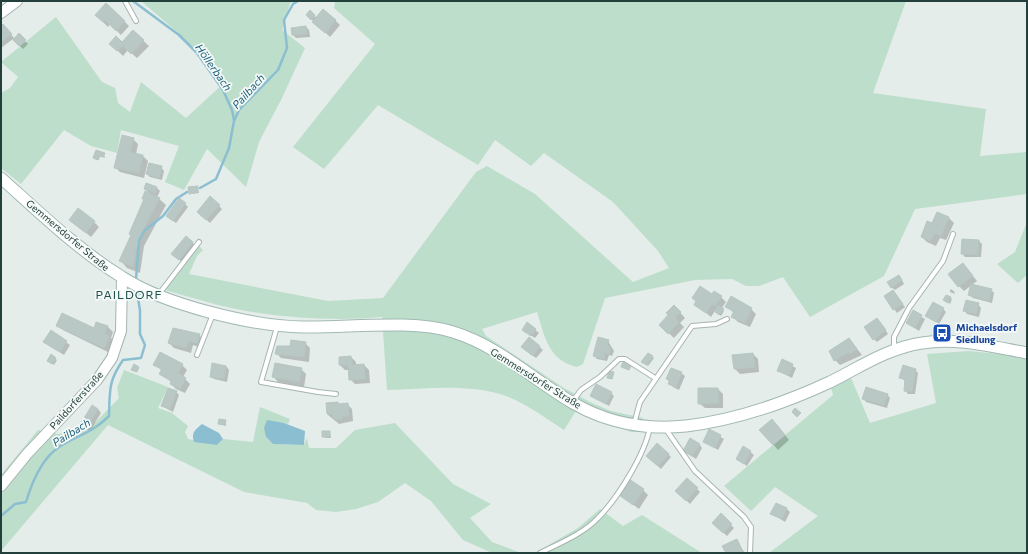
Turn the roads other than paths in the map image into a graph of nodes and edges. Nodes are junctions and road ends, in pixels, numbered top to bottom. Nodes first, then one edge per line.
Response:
1 (17, 1) edge
2 (125, 1) edge
3 (1, 13) edge
4 (136, 21) dead end
5 (1, 178) edge
6 (953, 234) dead end
7 (199, 242) dead end
8 (122, 278) junction
9 (158, 295) junction
10 (213, 312) junction
11 (727, 319) dead end
12 (277, 325) junction
13 (894, 350) junction
14 (1027, 353) edge
15 (197, 355) dead end
16 (655, 378) junction
17 (336, 394) dead end
18 (571, 402) junction
19 (634, 424) junction
20 (650, 427) junction
21 (664, 427) junction
22 (1, 486) edge
23 (540, 553) edge
24 (750, 553) edge

1 - 3 street
2 - 4 lane
5 - 8 main road, Gemmersdorfer Straße
6 - 13 lane
7 - 9 lane
8 - 9 main road, Gemmersdorfer Straße
8 - 22 street, Paildorferstraße
9 - 10 main road, Gemmersdorfer Straße
10 - 12 main road, Gemmersdorfer Straße
10 - 15 lane
11 - 16 lane
12 - 17 lane
12 - 18 main road, Gemmersdorfer Straße
13 - 14 main road, Gemmersdorfer Straße
13 - 21 main road, Gemmersdorfer Straße
16 - 18 lane
16 - 19 lane
18 - 19 main road, Gemmersdorfer Straße
19 - 20 main road, Gemmersdorfer Straße
20 - 21 main road, Gemmersdorfer Straße
20 - 23 lane
21 - 24 lane

